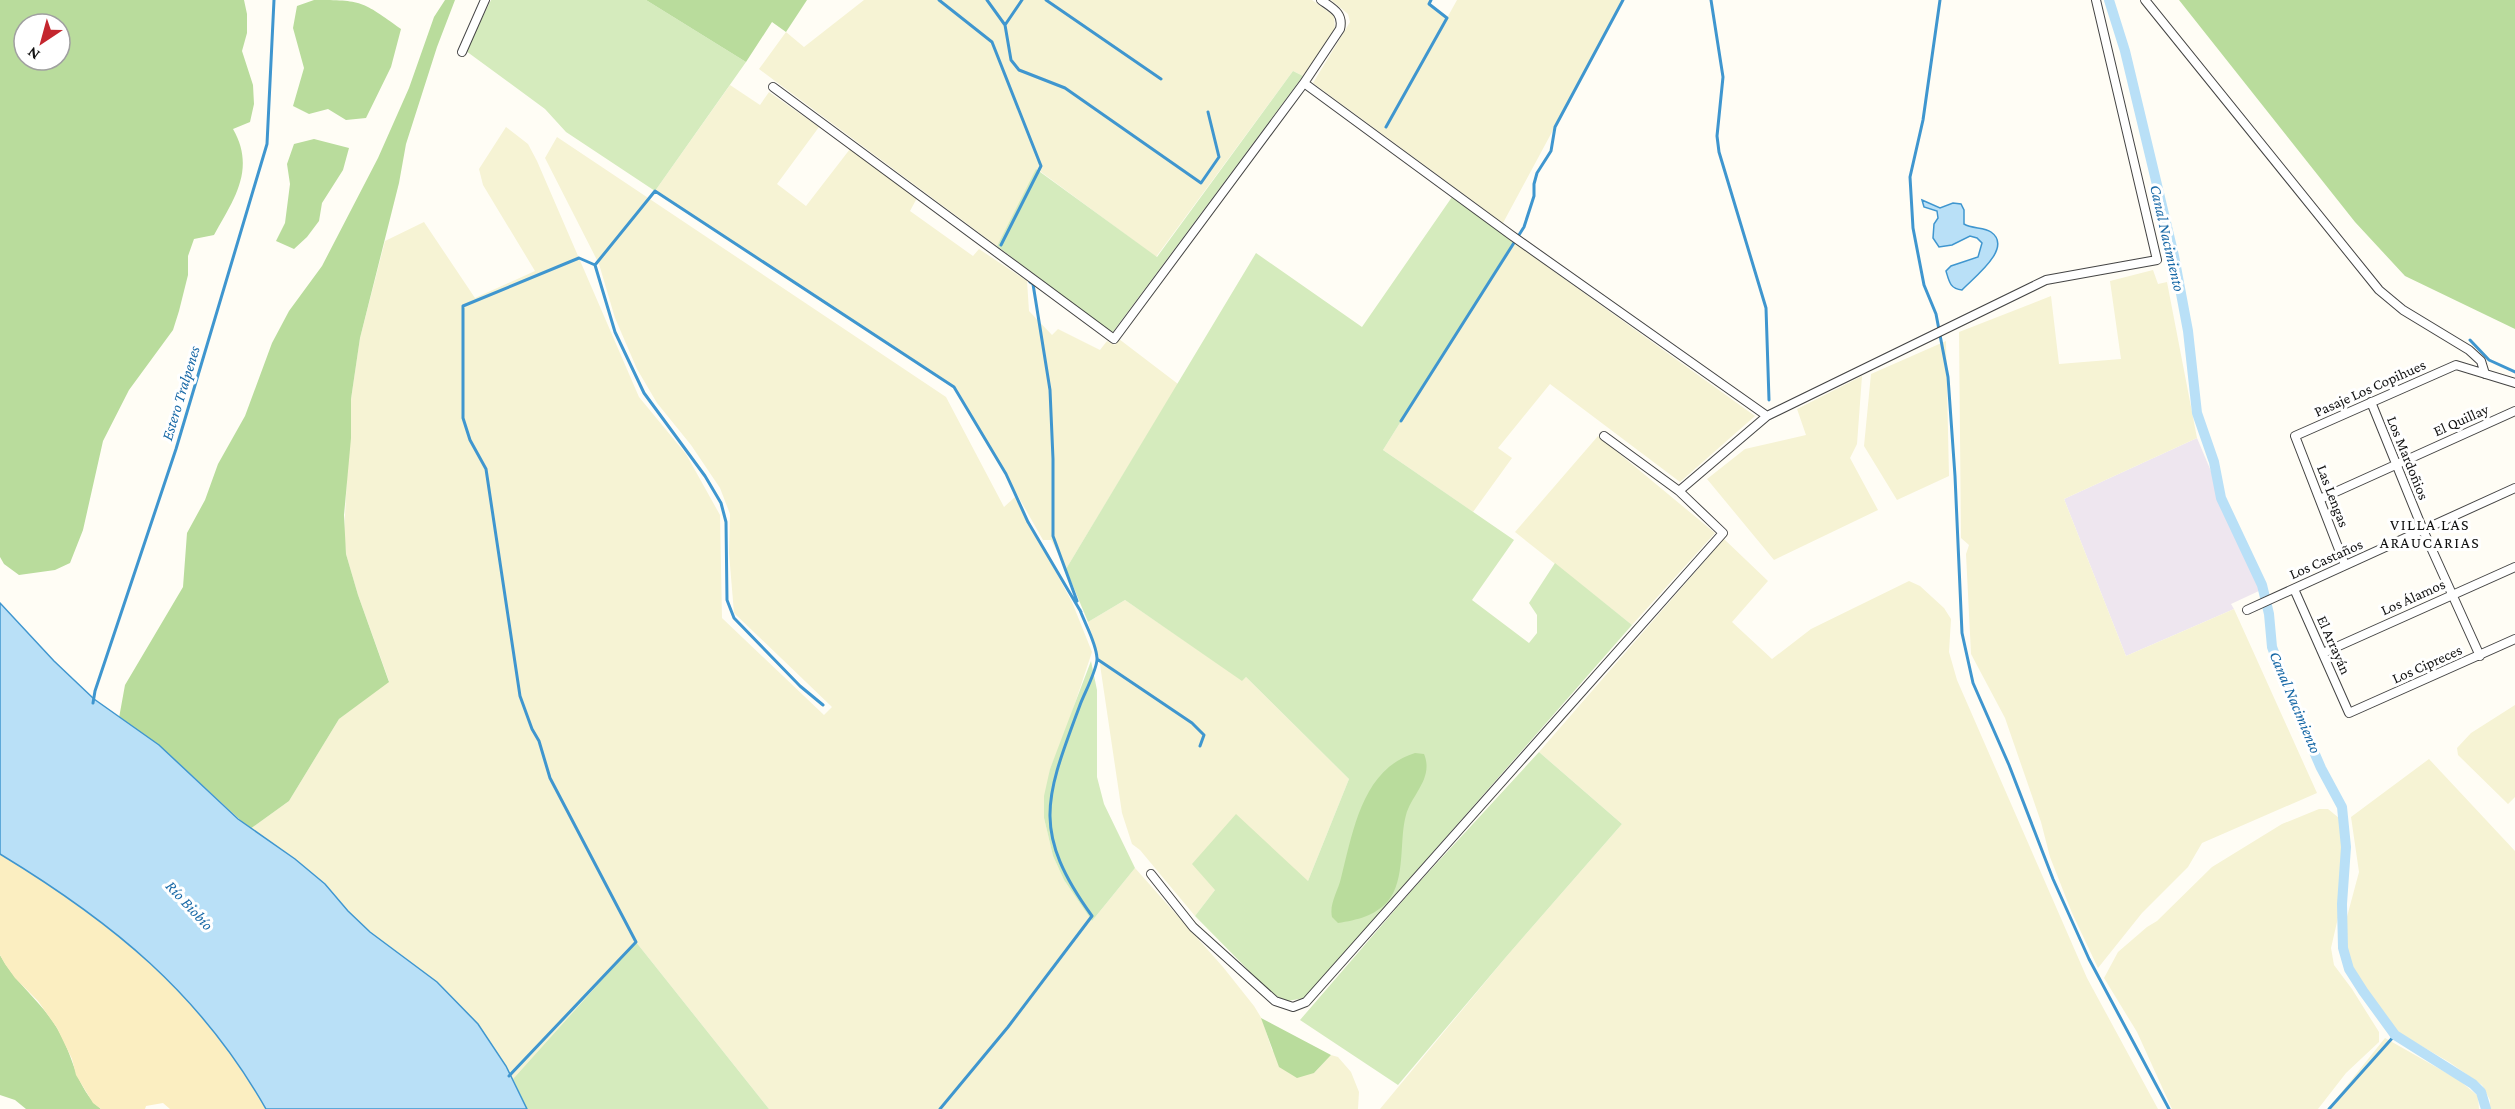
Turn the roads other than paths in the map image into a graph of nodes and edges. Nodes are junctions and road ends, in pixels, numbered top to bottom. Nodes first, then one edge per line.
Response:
1 (485, 0) edge
2 (1321, 0) edge
3 (2096, 0) edge
4 (2145, 0) edge
5 (462, 52) dead end
6 (1305, 83) junction
7 (773, 87) dead end
8 (2485, 374) junction
9 (2515, 384) edge
10 (2371, 402) junction
11 (2515, 411) edge
12 (1767, 416) junction
13 (1604, 435) dead end
14 (2295, 436) joint
15 (2396, 465) junction
16 (2515, 488) edge
17 (1679, 491) junction
18 (2320, 499) junction
19 (2422, 530) junction
20 (2345, 565) junction
21 (2515, 567) edge
22 (2294, 588) junction
23 (2452, 595) junction
24 (2247, 610) dead end
25 (2515, 639) edge
26 (2323, 653) junction
27 (2480, 656) junction
28 (2349, 712) joint
29 (1150, 874) dead end

1 - 5 street
2 - 6 street
3 - 12 street
4 - 8 street
6 - 7 street
6 - 12 street
8 - 9 street
8 - 10 street, Pasaje Los Copihues
10 - 14 street, Pasaje Los Copihues
10 - 15 street, Los Mardoñios
11 - 15 street, El Quillay
12 - 17 street
13 - 17 street
14 - 18 street, Las Lengas
15 - 18 street, El Quillay
15 - 19 street, Los Mardoñios
16 - 19 street, Los Castaños
17 - 29 street
18 - 20 street, Las Lengas
19 - 20 street, Los Castaños
19 - 23 street, Los Mardoñios
20 - 22 street, Los Castaños
21 - 23 street, Los Álamos
22 - 24 street, Los Castaños
22 - 26 street, El Arrayán
23 - 26 street, Los Álamos
23 - 27 street, Los Mardoñios
25 - 27 street, Los Cipreces
26 - 28 street, El Arrayán
27 - 28 street, Los Cipreces

